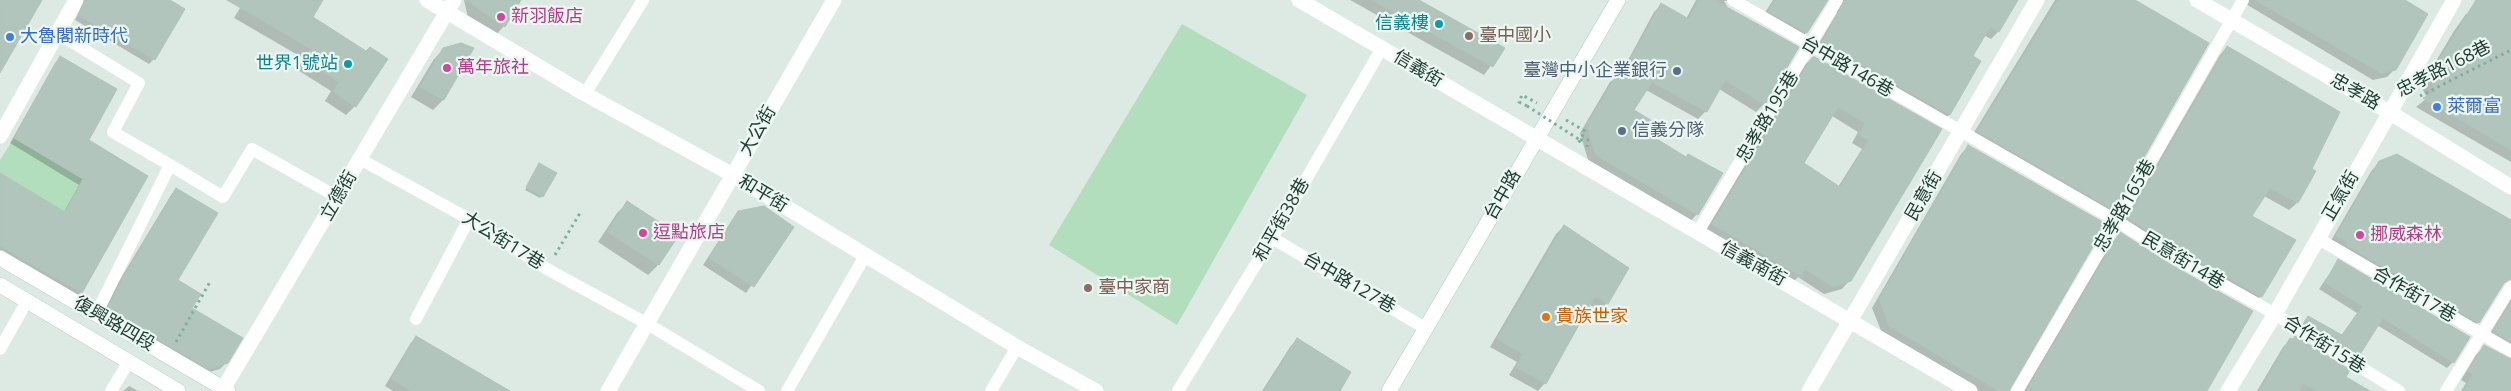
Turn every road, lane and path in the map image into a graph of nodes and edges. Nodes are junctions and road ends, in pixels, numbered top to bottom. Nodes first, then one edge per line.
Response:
1 (76, 0) edge
2 (427, 0) edge
3 (643, 0) edge
4 (834, 0) edge
5 (1299, 0) edge
6 (1618, 0) edge
7 (1733, 0) edge
8 (1837, 0) edge
9 (2037, 0) edge
10 (2197, 0) edge
11 (2244, 0) edge
12 (2454, 0) edge
13 (451, 6) edge
14 (2232, 20) junction
15 (57, 33) junction
16 (1811, 46) junction
17 (1382, 48) junction
18 (2511, 50) edge
19 (584, 94) junction
20 (2415, 99) dead end
21 (1533, 101) dead end
22 (2389, 112) junction
23 (1585, 131) dead end
24 (1961, 133) junction
25 (0, 136) edge
26 (1536, 139) junction
27 (360, 160) junction
28 (170, 165) junction
29 (733, 175) junction
30 (2511, 187) edge
31 (339, 198) junction
32 (580, 213) dead end
33 (469, 219) junction
34 (2117, 221) junction
35 (1697, 233) junction
36 (1272, 238) junction
37 (2317, 238) junction
38 (865, 256) junction
39 (0, 258) edge
40 (548, 269) junction
41 (211, 280) dead end
42 (0, 285) edge
43 (2511, 286) edge
44 (27, 301) junction
45 (96, 314) junction
46 (2275, 314) junction
47 (416, 319) dead end
48 (1852, 320) junction
49 (646, 323) junction
50 (1425, 328) junction
51 (2481, 334) junction
52 (1017, 347) junction
53 (0, 349) edge
54 (2511, 351) edge
55 (168, 356) junction
56 (129, 361) junction
57 (225, 390) edge
58 (111, 391) edge
59 (178, 391) edge
60 (608, 391) edge
61 (759, 391) edge
62 (787, 391) edge
63 (991, 391) edge
64 (1096, 391) edge
65 (1178, 391) edge
66 (1388, 391) edge
67 (1809, 391) edge
68 (1970, 391) edge
69 (2017, 391) edge
70 (2228, 391) edge
71 (2398, 391) edge
72 (2446, 391) edge

1 - 15 street
2 - 13 street, 和平街
3 - 19 lane
4 - 29 street, 大公街
5 - 17 street, 信義街
6 - 26 street, 台中路
7 - 16 lane, 台中路146巷
8 - 16 lane, 忠孝路195巷
9 - 24 street, 民意街
10 - 14 street, 忠孝路
11 - 14 lane, 忠孝路165巷
12 - 22 street, 正氣街
13 - 19 street, 和平街
13 - 27 street, 立德街
14 - 22 street, 忠孝路
14 - 34 lane, 忠孝路165巷
15 - 25 street
15 - 28 lane
16 - 24 lane, 台中路146巷
16 - 35 lane, 忠孝路195巷
17 - 26 street, 信義街
17 - 36 lane, 和平街38巷
18 - 20 path, 忠孝路168巷
19 - 29 street, 和平街
21 - 23 path, bridge
22 - 30 street, 忠孝路
22 - 37 street, 正氣街
24 - 34 lane, 民意街14巷
24 - 48 street, 民意街
26 - 35 street, 信義南街
26 - 50 street, 台中路
27 - 31 street, 立德街
27 - 33 lane, 大公街17巷
28 - 31 lane
28 - 45 lane
29 - 38 street, 和平街
29 - 49 street, 大公街
31 - 57 street, 立德街
32 - 40 path
33 - 40 lane, 大公街17巷
33 - 47 lane
34 - 46 lane, 民意街14巷
34 - 69 lane, 忠孝路165巷
35 - 48 street, 信義南街
36 - 50 lane, 台中路127巷
36 - 65 lane, 和平街38巷
37 - 46 street, 正氣街
37 - 51 lane, 合作街17巷
38 - 52 street, 和平街
38 - 62 lane
39 - 45 street, 復興路四段
40 - 49 lane, 大公街17巷
41 - 55 path
42 - 44 street, 復興路四段
43 - 51 lane
44 - 53 lane
44 - 56 street, 復興路四段
45 - 55 street, 復興路四段
46 - 70 street, 正氣街
46 - 71 lane, 合作街15巷
48 - 67 street, 民意街
48 - 68 street, 信義南街
49 - 60 street, 大公街
49 - 61 lane, 大公街17巷
50 - 66 street, 台中路
51 - 54 lane, 合作街17巷
51 - 72 lane
52 - 63 lane
52 - 64 street, 和平街
55 - 57 street, 復興路四段
56 - 58 lane
56 - 59 street, 復興路四段

